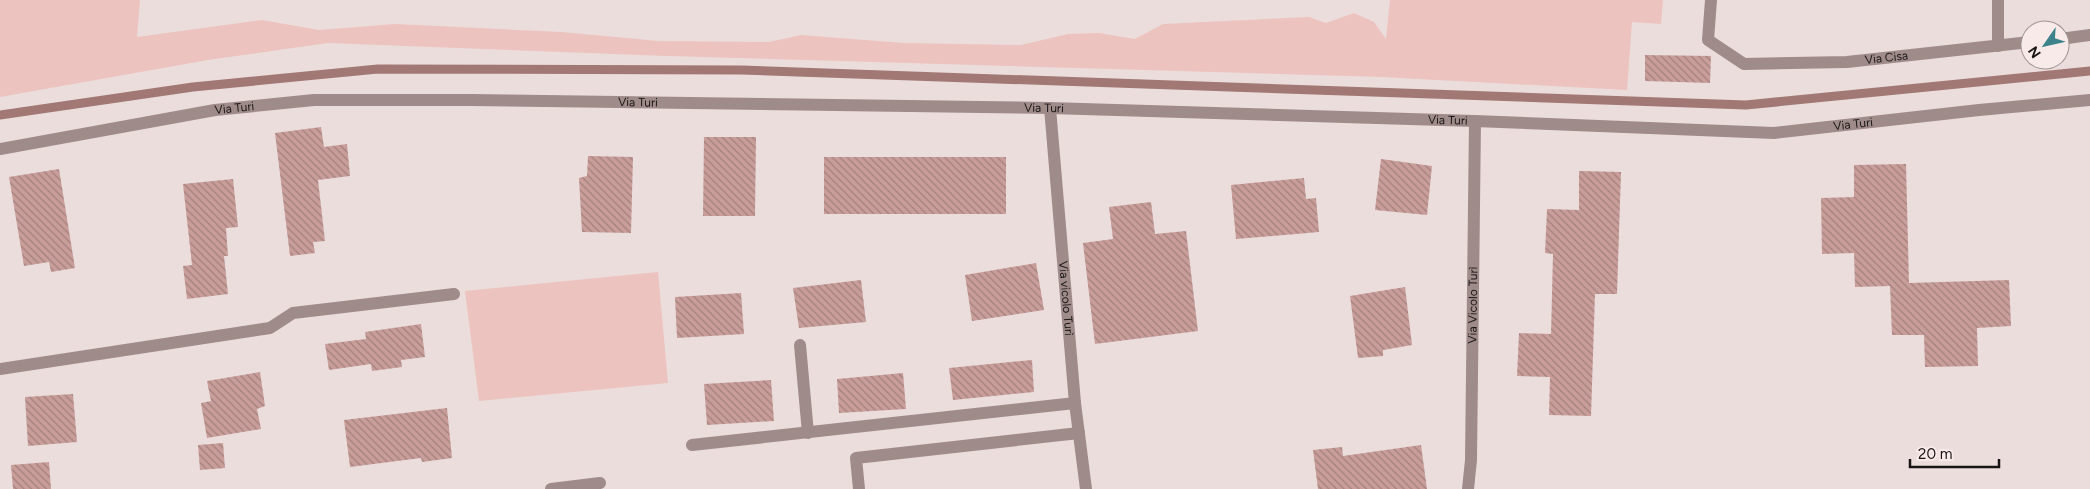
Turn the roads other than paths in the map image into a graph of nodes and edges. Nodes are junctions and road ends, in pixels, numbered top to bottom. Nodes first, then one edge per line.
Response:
1 (1710, 0) edge
2 (1998, 0) edge
3 (2090, 35) edge
4 (2070, 38) edge
5 (2020, 43) edge
6 (1998, 46) junction
7 (2090, 100) edge
8 (1050, 108) junction
9 (1475, 121) junction
10 (0, 149) edge
11 (454, 294) dead end
12 (800, 345) dead end
13 (0, 369) edge
14 (1075, 403) junction
15 (808, 433) junction
16 (1079, 433) junction
17 (692, 446) dead end
18 (600, 483) dead end
19 (551, 489) edge
20 (859, 489) edge
21 (1086, 489) edge
22 (1468, 489) edge

1 - 6 street, Via Cisa
2 - 6 street
3 - 4 street
5 - 6 street, Via Cisa
7 - 9 street, Via Turi
8 - 9 street, Via Turi
8 - 10 street, Via Turi
8 - 14 street, Via vicolo Turì
9 - 22 street, Via Vicolo Turì
11 - 13 street
12 - 15 street
14 - 15 street
14 - 16 street, Via vicolo Turì
15 - 17 street
16 - 20 street
16 - 21 street, Via vicolo Turì
18 - 19 street

